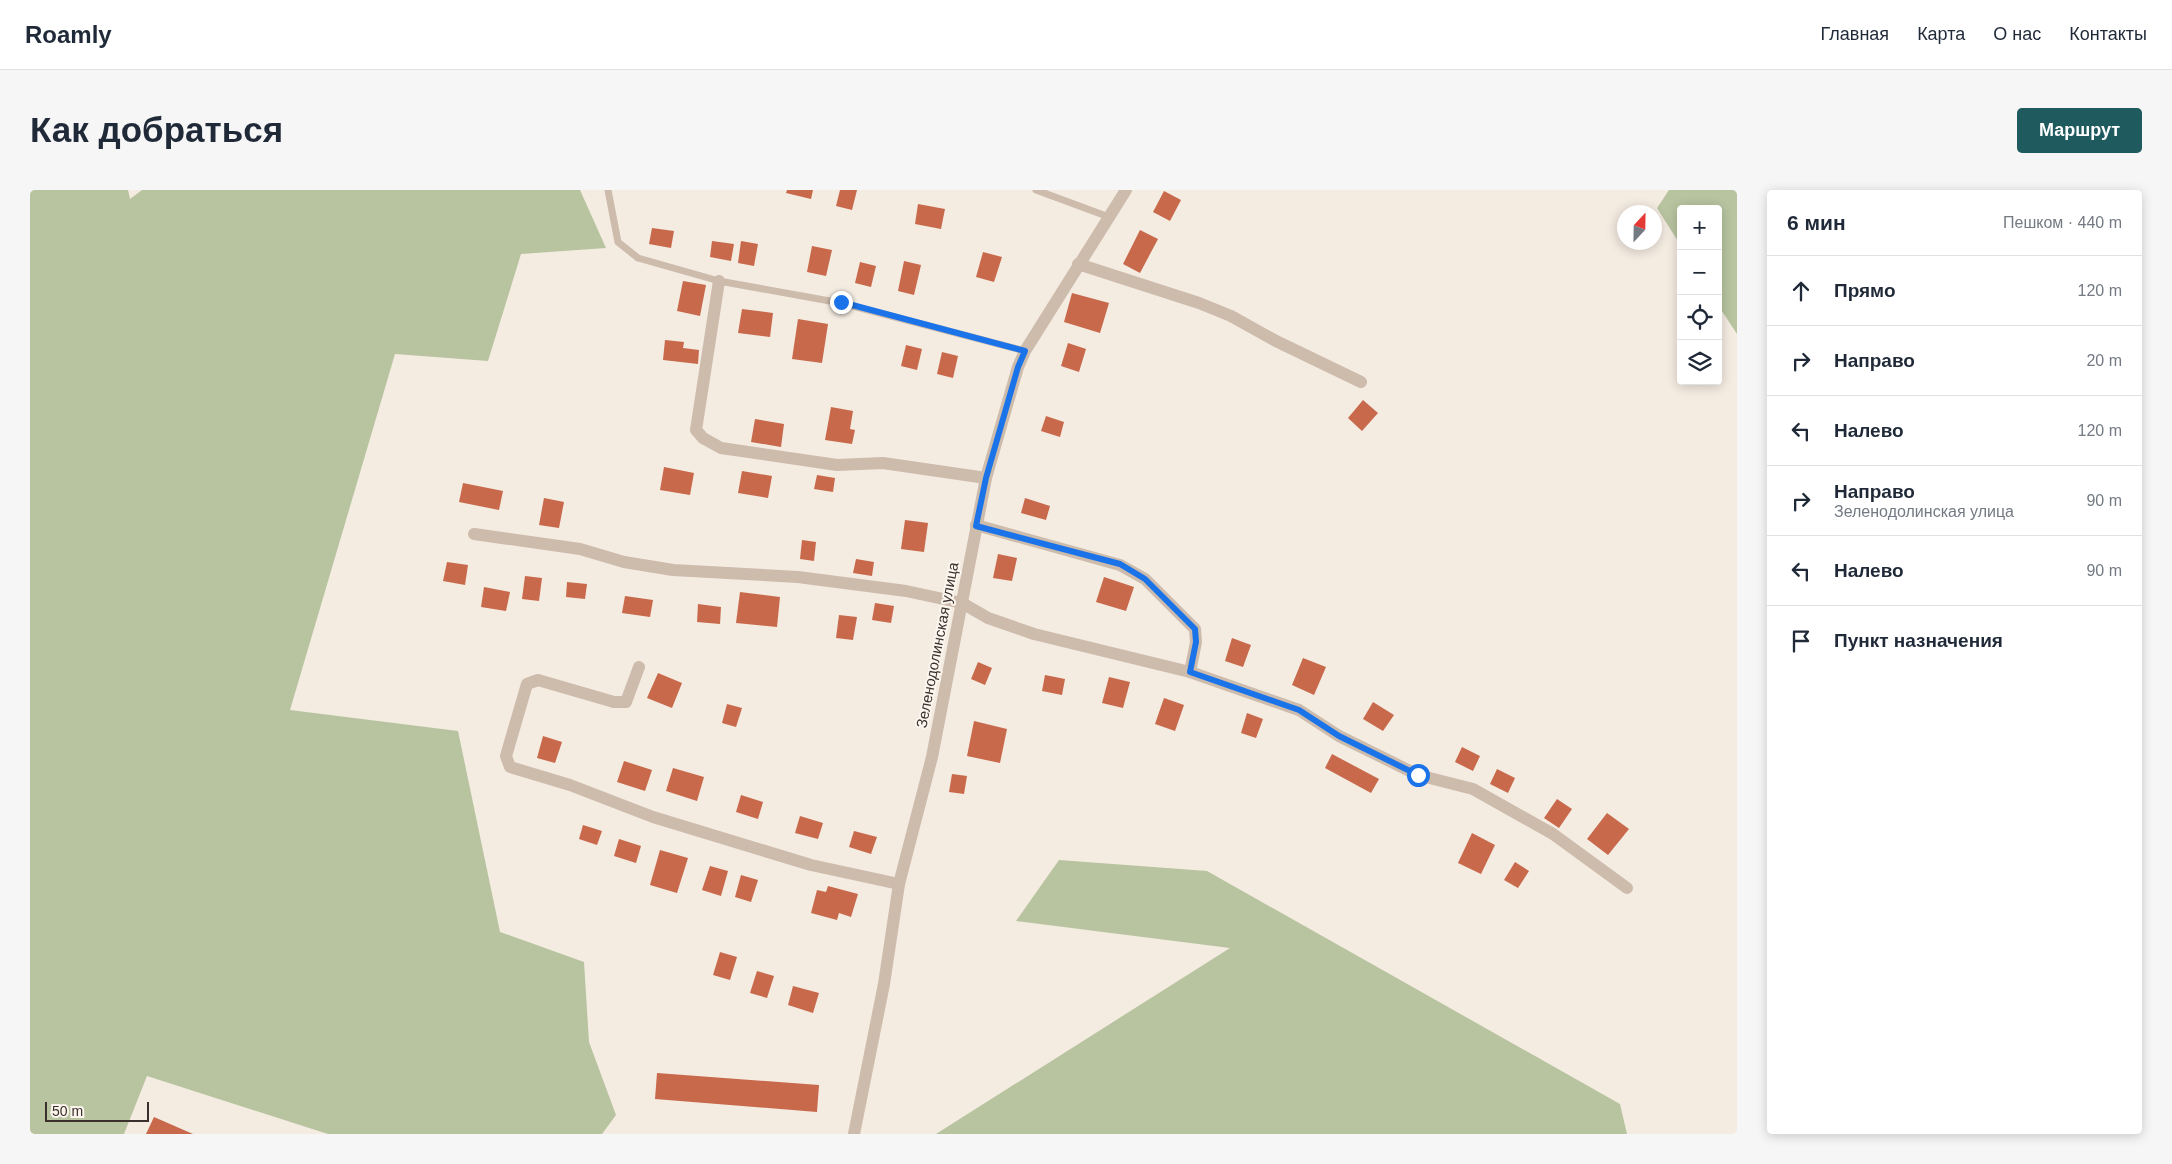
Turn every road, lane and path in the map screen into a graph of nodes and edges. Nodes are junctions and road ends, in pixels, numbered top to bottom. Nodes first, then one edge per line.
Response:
1 (608, 190) edge
2 (1036, 190) edge
3 (1126, 190) edge
4 (1109, 217) junction
5 (1078, 264) junction
6 (719, 281) junction
7 (1025, 351) junction
8 (1361, 382) dead end
9 (986, 478) junction
10 (976, 526) junction
11 (474, 534) dead end
12 (962, 604) junction
13 (639, 667) dead end
14 (1190, 672) junction
15 (899, 884) junction
16 (1627, 888) dead end
17 (854, 1134) edge

1 - 6 lane
2 - 4 lane
3 - 4 street, Зеленодолинская улица
4 - 5 street, Зеленодолинская улица
5 - 7 street, Зеленодолинская улица
5 - 8 street
6 - 7 lane
6 - 9 street
7 - 9 street, Зеленодолинская улица
9 - 10 street, Зеленодолинская улица
10 - 12 street, Зеленодолинская улица
10 - 14 street
11 - 12 street
12 - 14 street
12 - 15 street, Зеленодолинская улица
13 - 15 street
14 - 16 street
15 - 17 street, Зеленодолинская улица

